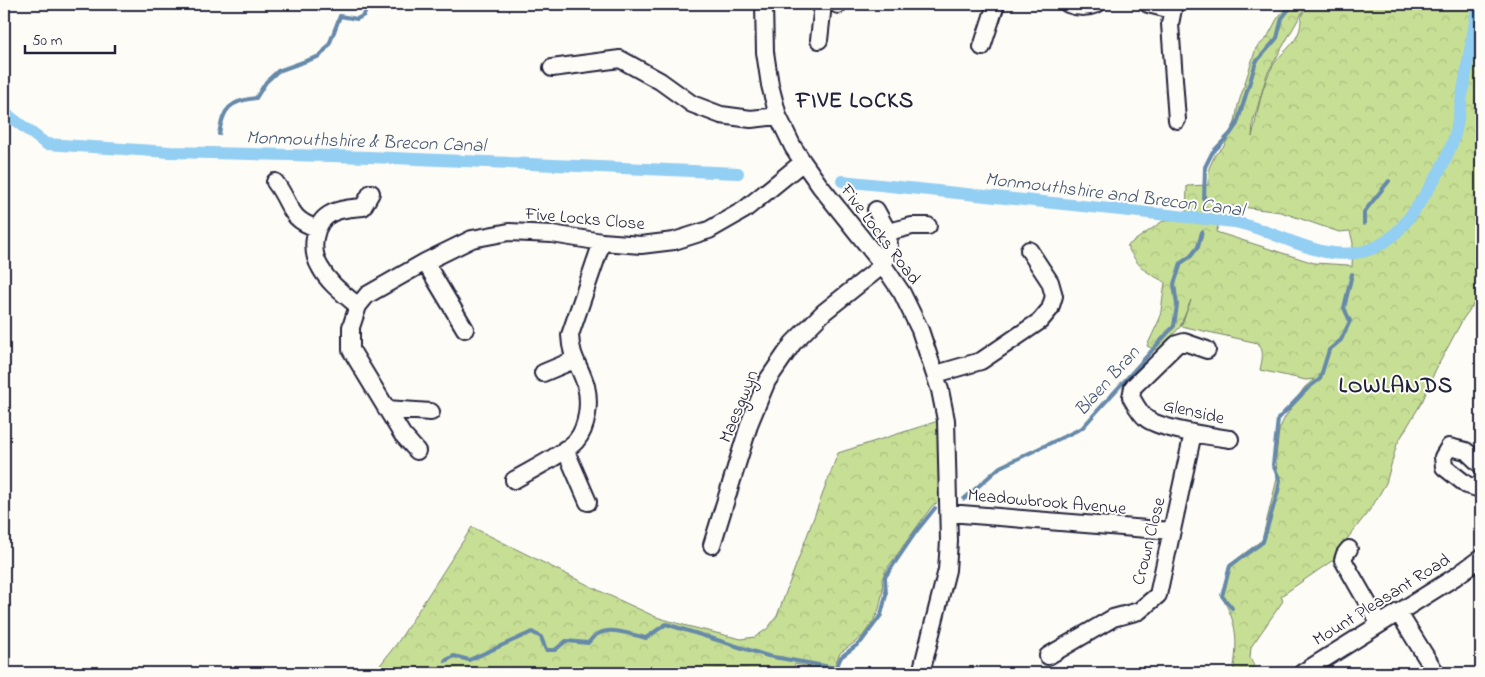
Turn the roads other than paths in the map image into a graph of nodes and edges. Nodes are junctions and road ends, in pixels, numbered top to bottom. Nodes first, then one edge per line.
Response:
1 (764, 4) edge
2 (833, 4) edge
3 (996, 4) edge
4 (1068, 4) edge
5 (1097, 4) edge
6 (1148, 4) edge
7 (1173, 7) edge
8 (819, 40) dead end
9 (982, 47) dead end
10 (552, 68) dead end
11 (778, 116) junction
12 (1177, 120) dead end
13 (803, 162) junction
14 (275, 182) dead end
15 (371, 193) dead end
16 (876, 210) dead end
17 (928, 226) dead end
18 (317, 228) junction
19 (888, 232) junction
20 (602, 242) junction
21 (1029, 250) dead end
22 (425, 262) junction
23 (883, 265) junction
24 (358, 306) junction
25 (465, 329) dead end
26 (1207, 350) dead end
27 (574, 360) junction
28 (543, 373) dead end
29 (936, 374) junction
30 (386, 409) junction
31 (432, 412) dead end
32 (1193, 433) junction
33 (1230, 439) dead end
34 (564, 449) junction
35 (417, 451) dead end
36 (1480, 462) edge
37 (514, 480) dead end
38 (1481, 482) edge
39 (588, 502) dead end
40 (949, 513) junction
41 (1172, 532) junction
42 (712, 545) dead end
43 (1349, 549) dead end
44 (1481, 558) edge
45 (1398, 612) junction
46 (1379, 623) junction
47 (1048, 656) dead end
48 (921, 673) edge
49 (1302, 673) edge
50 (1436, 673) edge

1 - 11 street, Five Locks Road
2 - 8 street
3 - 9 street
4 - 5 street
6 - 7 street
7 - 12 street
10 - 11 street
11 - 13 street, Five Locks Road
13 - 20 street, Five Locks Close
13 - 23 street, Five Locks Road
14 - 18 street
15 - 18 street
16 - 19 street
17 - 19 street
18 - 24 street
19 - 23 street
20 - 22 street, Five Locks Close
20 - 27 street
21 - 29 street
22 - 24 street, Five Locks Close
22 - 25 street
23 - 29 street, Five Locks Road
23 - 42 street, Maesgwyn
24 - 30 street
26 - 32 street, Glenside
27 - 28 street
27 - 34 street
29 - 40 street, Five Locks Road
30 - 31 street
30 - 35 street
32 - 33 street, Glenside
32 - 41 street, Crown Close
34 - 37 street
34 - 39 street
36 - 38 street
40 - 41 street, Meadowbrook Avenue
40 - 48 street, Five Locks Road
41 - 47 street, Crown Close
43 - 46 street
44 - 45 street, Mount Pleasant Road
45 - 46 street, Mount Pleasant Road
45 - 50 street
46 - 49 street, Mount Pleasant Road

